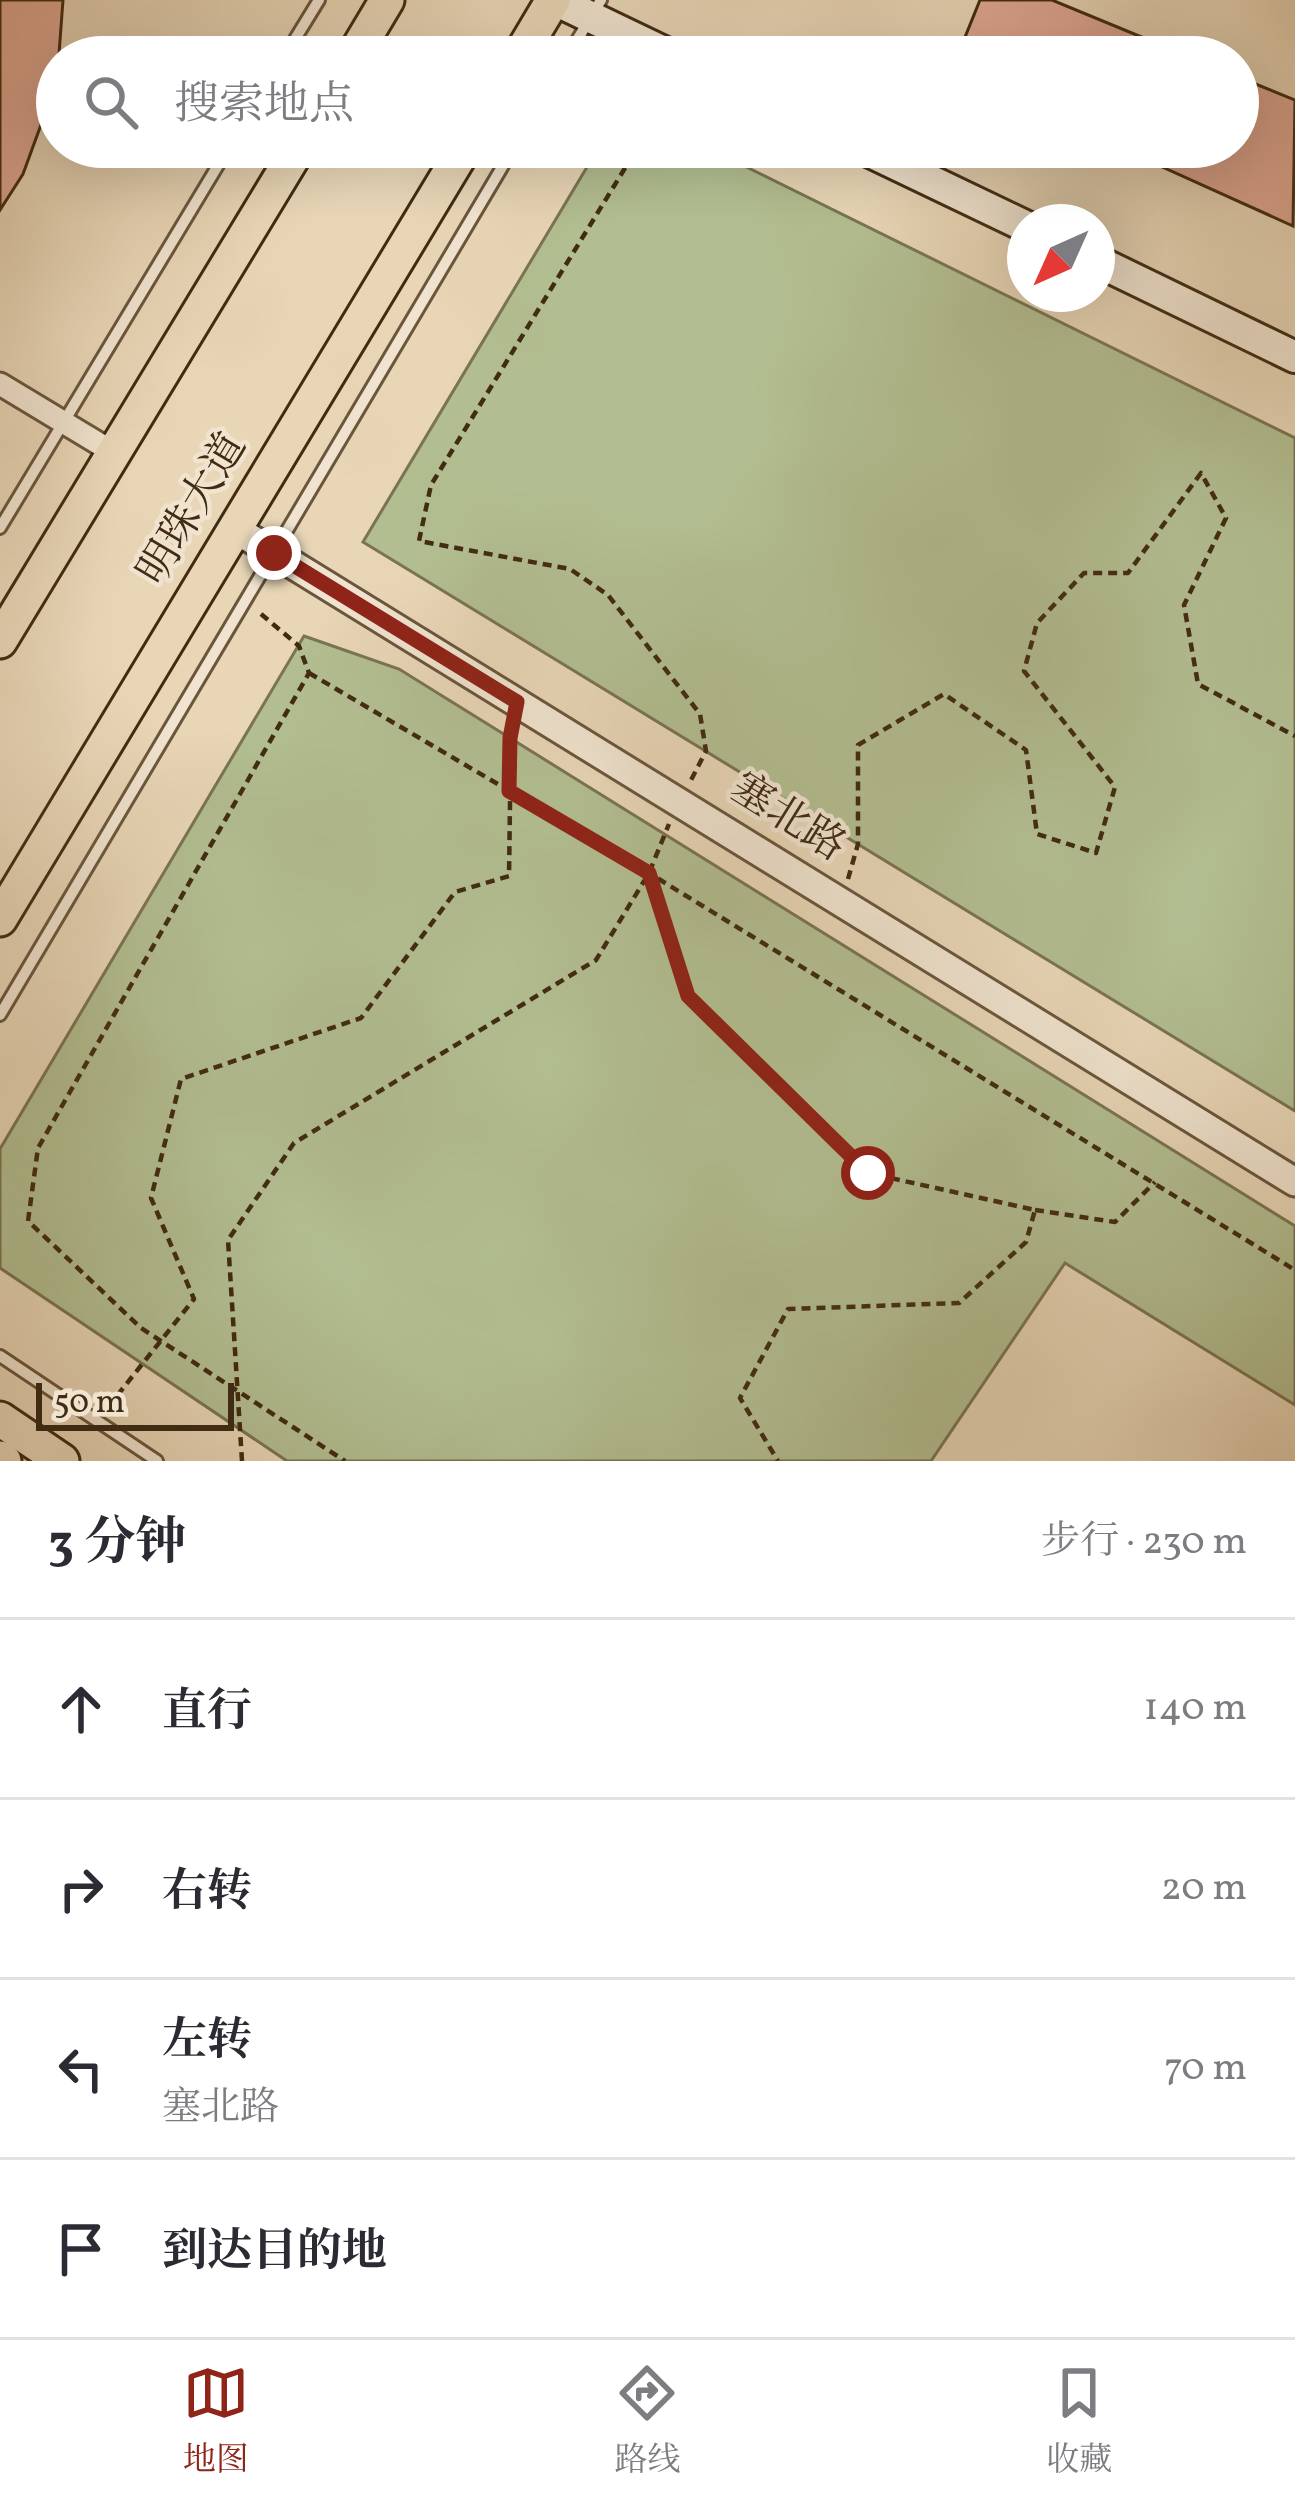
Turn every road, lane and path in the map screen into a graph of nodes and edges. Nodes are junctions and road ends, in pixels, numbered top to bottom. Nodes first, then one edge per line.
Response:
1 (319, 0) edge
2 (387, 0) edge
3 (554, 0) edge
4 (596, 9) edge
5 (297, 36) edge
6 (366, 36) edge
7 (532, 36) edge
8 (580, 36) edge
9 (640, 36) edge
10 (216, 168) edge
11 (286, 168) edge
12 (452, 168) edge
13 (502, 168) edge
14 (624, 168) edge
15 (904, 168) edge
16 (1007, 217) edge
17 (1115, 270) edge
18 (1295, 357) edge
19 (0, 384) edge
20 (62, 421) junction
21 (116, 454) junction
22 (0, 528) edge
23 (235, 529) junction
24 (274, 553) junction
25 (245, 602) junction
26 (0, 641) edge
27 (309, 673) junction
28 (517, 702) junction
29 (1295, 736) edge
30 (509, 791) junction
31 (679, 802) junction
32 (649, 873) junction
33 (842, 902) junction
34 (0, 919) edge
35 (0, 1015) edge
36 (1156, 1182) junction
37 (1295, 1182) edge
38 (1035, 1210) junction
39 (1295, 1270) edge
40 (160, 1342) junction
41 (0, 1356) edge
42 (239, 1394) junction
43 (0, 1419) edge
44 (98, 1421) junction
45 (62, 1461) edge
46 (157, 1461) edge
47 (242, 1461) edge
48 (345, 1461) edge
49 (778, 1461) edge

1 - 5 lane
2 - 6 main road
3 - 4 main road
3 - 7 main road
4 - 8 lane
4 - 9 main road
10 - 20 lane
11 - 21 main road
12 - 23 main road, 明珠大道
13 - 24 lane
14 - 31 path
15 - 16 main road
17 - 18 main road
19 - 20 street
20 - 21 street
20 - 22 lane
21 - 26 main road
23 - 24 street, 塞北路
23 - 34 main road, 明珠大道
24 - 25 lane
24 - 28 street, 塞北路
25 - 27 path
25 - 35 lane
27 - 30 path
27 - 40 path
28 - 30 path
28 - 31 street, 塞北路
29 - 33 path
30 - 32 path
30 - 40 path
31 - 32 path
31 - 33 street, 塞北路
32 - 36 path
32 - 38 path
32 - 42 path
33 - 37 street, 塞北路
36 - 38 path
36 - 39 path
38 - 49 path
40 - 42 path
40 - 44 path
41 - 44 lane
42 - 47 path
42 - 48 path
43 - 45 main road
44 - 46 lane

